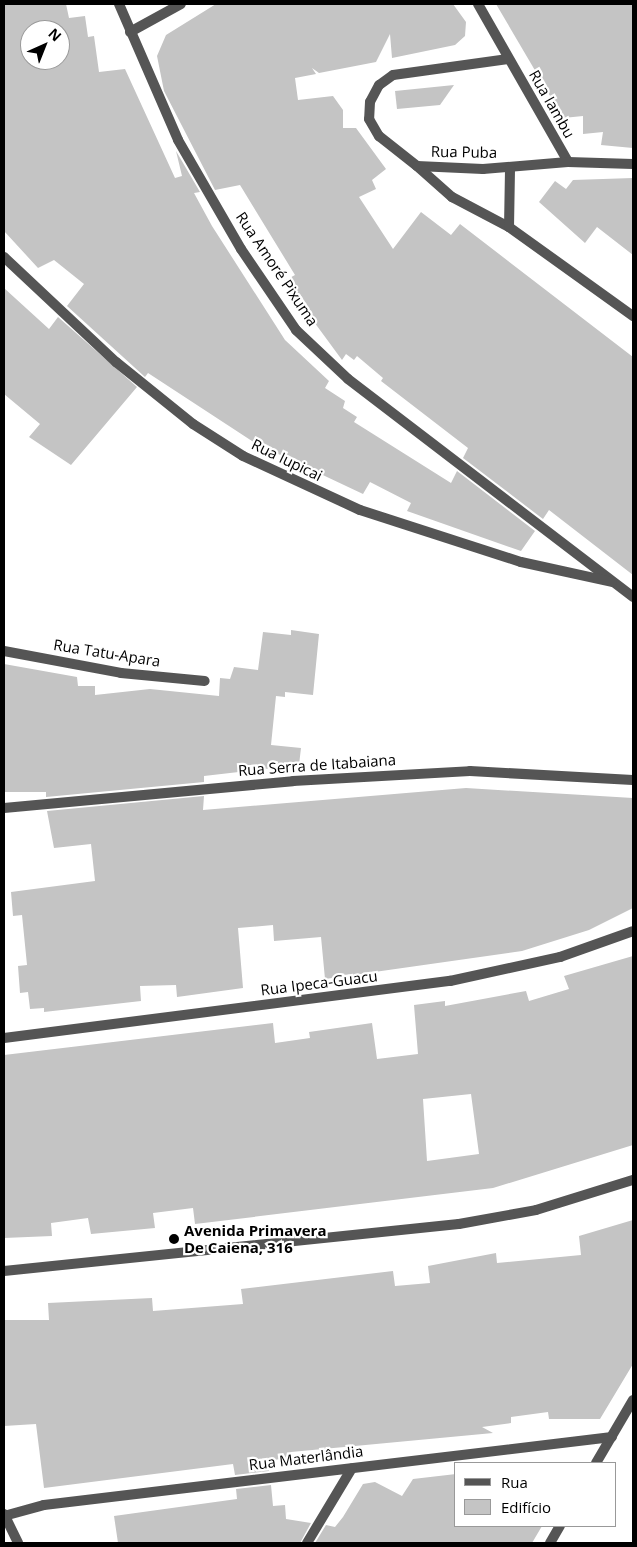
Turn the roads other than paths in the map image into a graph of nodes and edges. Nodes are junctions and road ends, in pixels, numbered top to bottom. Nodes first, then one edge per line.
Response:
1 (119, 4) edge
2 (181, 4) edge
3 (478, 4) edge
4 (130, 32) junction
5 (508, 59) junction
6 (568, 162) junction
7 (633, 164) edge
8 (417, 166) junction
9 (510, 167) junction
10 (509, 227) junction
11 (4, 257) edge
12 (633, 316) edge
13 (616, 583) junction
14 (633, 597) edge
15 (4, 650) edge
16 (205, 681) dead end
17 (633, 780) edge
18 (4, 808) edge
19 (633, 932) edge
20 (4, 1038) edge
21 (633, 1180) edge
22 (4, 1271) edge
23 (633, 1400) edge
24 (612, 1437) junction
25 (597, 1462) edge
26 (352, 1468) junction
27 (4, 1515) edge
28 (559, 1527) edge
29 (18, 1543) edge
30 (307, 1543) edge
31 (550, 1543) edge

1 - 4 street, Rua Amoré Pixuma
2 - 4 street
3 - 5 street, Rua Iambu
4 - 13 street, Rua Amoré Pixuma
5 - 6 street, Rua Iambu
5 - 8 street, Rua Puba
6 - 7 street, Rua Iambu
6 - 9 street, Rua Puba
8 - 9 street, Rua Puba
8 - 10 street
9 - 10 street
10 - 12 street
11 - 13 street, Rua Iupicai
13 - 14 street, Rua Amoré Pixuma
15 - 16 street, Rua Tatu-Apara
17 - 18 street, Rua Serra de Itabaiana
19 - 20 street, Rua Ipeca-Guacu
21 - 22 street
23 - 24 street
24 - 25 street
24 - 26 street, Rua Materlândia
26 - 27 street, Rua Materlândia
26 - 30 street
27 - 29 street
28 - 31 street

